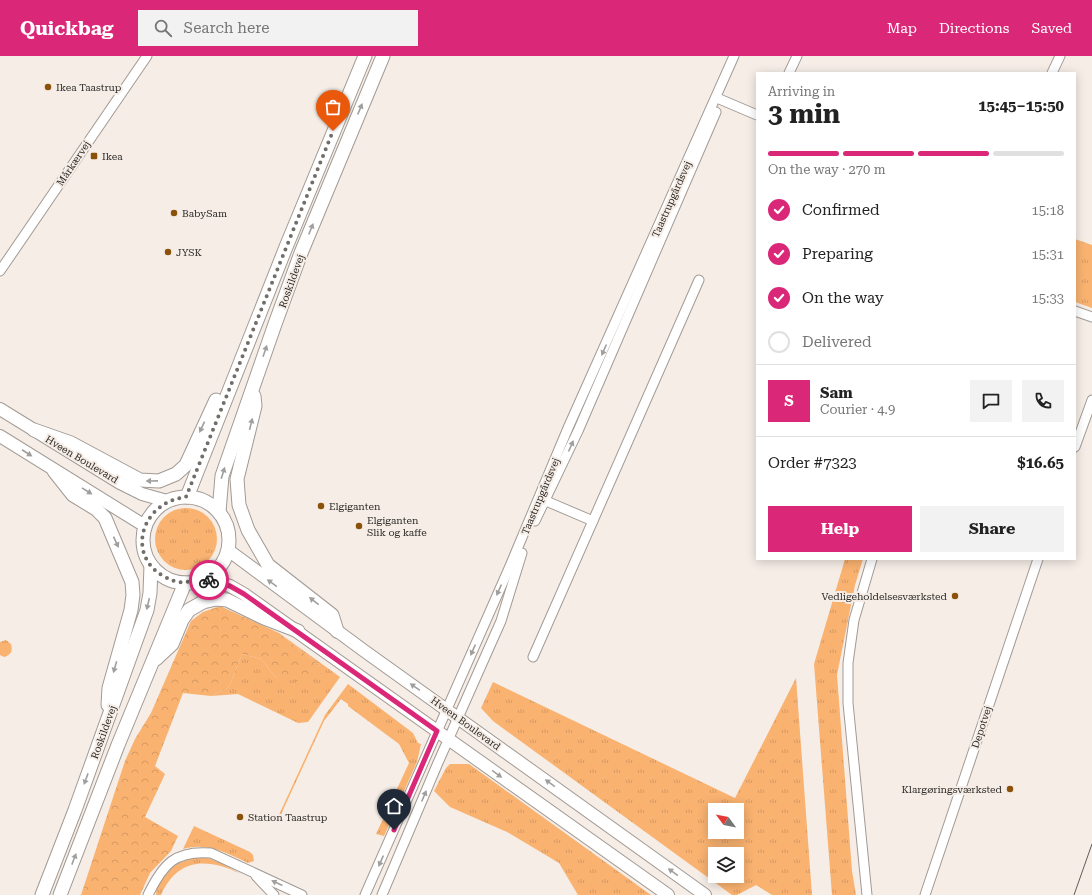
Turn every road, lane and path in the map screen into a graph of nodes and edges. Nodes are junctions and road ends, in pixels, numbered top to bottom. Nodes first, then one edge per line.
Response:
1 (147, 56) edge
2 (365, 56) edge
3 (383, 56) edge
4 (734, 56) edge
5 (741, 56) edge
6 (797, 56) edge
7 (1060, 56) edge
8 (790, 72) edge
9 (1052, 72) edge
10 (719, 99) junction
11 (756, 115) edge
12 (0, 271) edge
13 (699, 280) dead end
14 (1076, 311) edge
15 (1092, 316) edge
16 (257, 321) junction
17 (253, 388) junction
18 (1092, 400) edge
19 (0, 409) edge
20 (34, 430) junction
21 (0, 436) edge
22 (1076, 444) edge
23 (54, 471) junction
24 (186, 497) junction
25 (167, 501) junction
26 (546, 501) junction
27 (219, 512) junction
28 (593, 521) junction
29 (145, 526) junction
30 (228, 550) junction
31 (872, 560) edge
32 (1038, 560) edge
33 (151, 566) junction
34 (204, 578) junction
35 (185, 583) junction
36 (298, 631) junction
37 (337, 631) junction
38 (533, 657) dead end
39 (153, 662) junction
40 (447, 709) junction
41 (459, 718) junction
42 (108, 719) junction
43 (437, 731) junction
44 (449, 739) junction
45 (253, 872) junction
46 (42, 895) edge
47 (60, 895) edge
48 (148, 895) edge
49 (274, 895) edge
50 (302, 895) edge
51 (365, 895) edge
52 (382, 895) edge
53 (668, 895) edge
54 (705, 895) edge
55 (867, 895) edge
56 (926, 895) edge

1 - 12 street, Mårkærvej
2 - 16 main road, Roskildevej
17 -> 3 main road, Roskildevej
4 - 10 street, Taastrupgårdsvej
5 - 10 street, Taastrupgårdsvej
6 - 8 street
7 - 9 street
10 - 11 street
26 -> 10 street, Taastrupgårdsvej
10 -> 40 street, Taastrupgårdsvej
13 - 28 street
14 - 15 street
16 -> 20 main road
16 - 24 main road, Roskildevej
27 -> 17 main road, Roskildevej
37 -> 17 main road
18 - 22 street
19 - 20 street, Hveen Boulevard
20 - 25 street, Hveen Boulevard
21 -> 23 street
23 -> 29 street
23 -> 42 main road
24 - 25 main road
24 - 27 main road
25 - 29 main road
26 - 28 street, Taastrupgårdsvej
26 - 41 street, Taastrupgårdsvej
27 - 30 main road
28 - 38 street
29 - 33 main road
30 - 34 main road
37 -> 30 street, Hveen Boulevard
31 - 55 street
32 - 56 street, Depotvej
33 - 35 main road
33 -> 42 main road, Roskildevej
34 - 35 main road
34 - 36 street
35 - 39 main road, Roskildevej
36 - 39 main road
36 - 43 street
40 -> 37 street, Hveen Boulevard
47 -> 39 main road, Roskildevej
40 - 41 street, Hveen Boulevard
40 - 43 street, Taastrupgårdsvej
41 - 44 street, Taastrupgårdsvej
54 -> 41 street, Hveen Boulevard
42 -> 46 main road, Roskildevej
43 - 44 street
43 -> 51 street, Taastrupgårdsvej
52 -> 44 street, Taastrupgårdsvej
44 -> 53 street
45 - 48 street
45 - 49 street
50 -> 45 street

